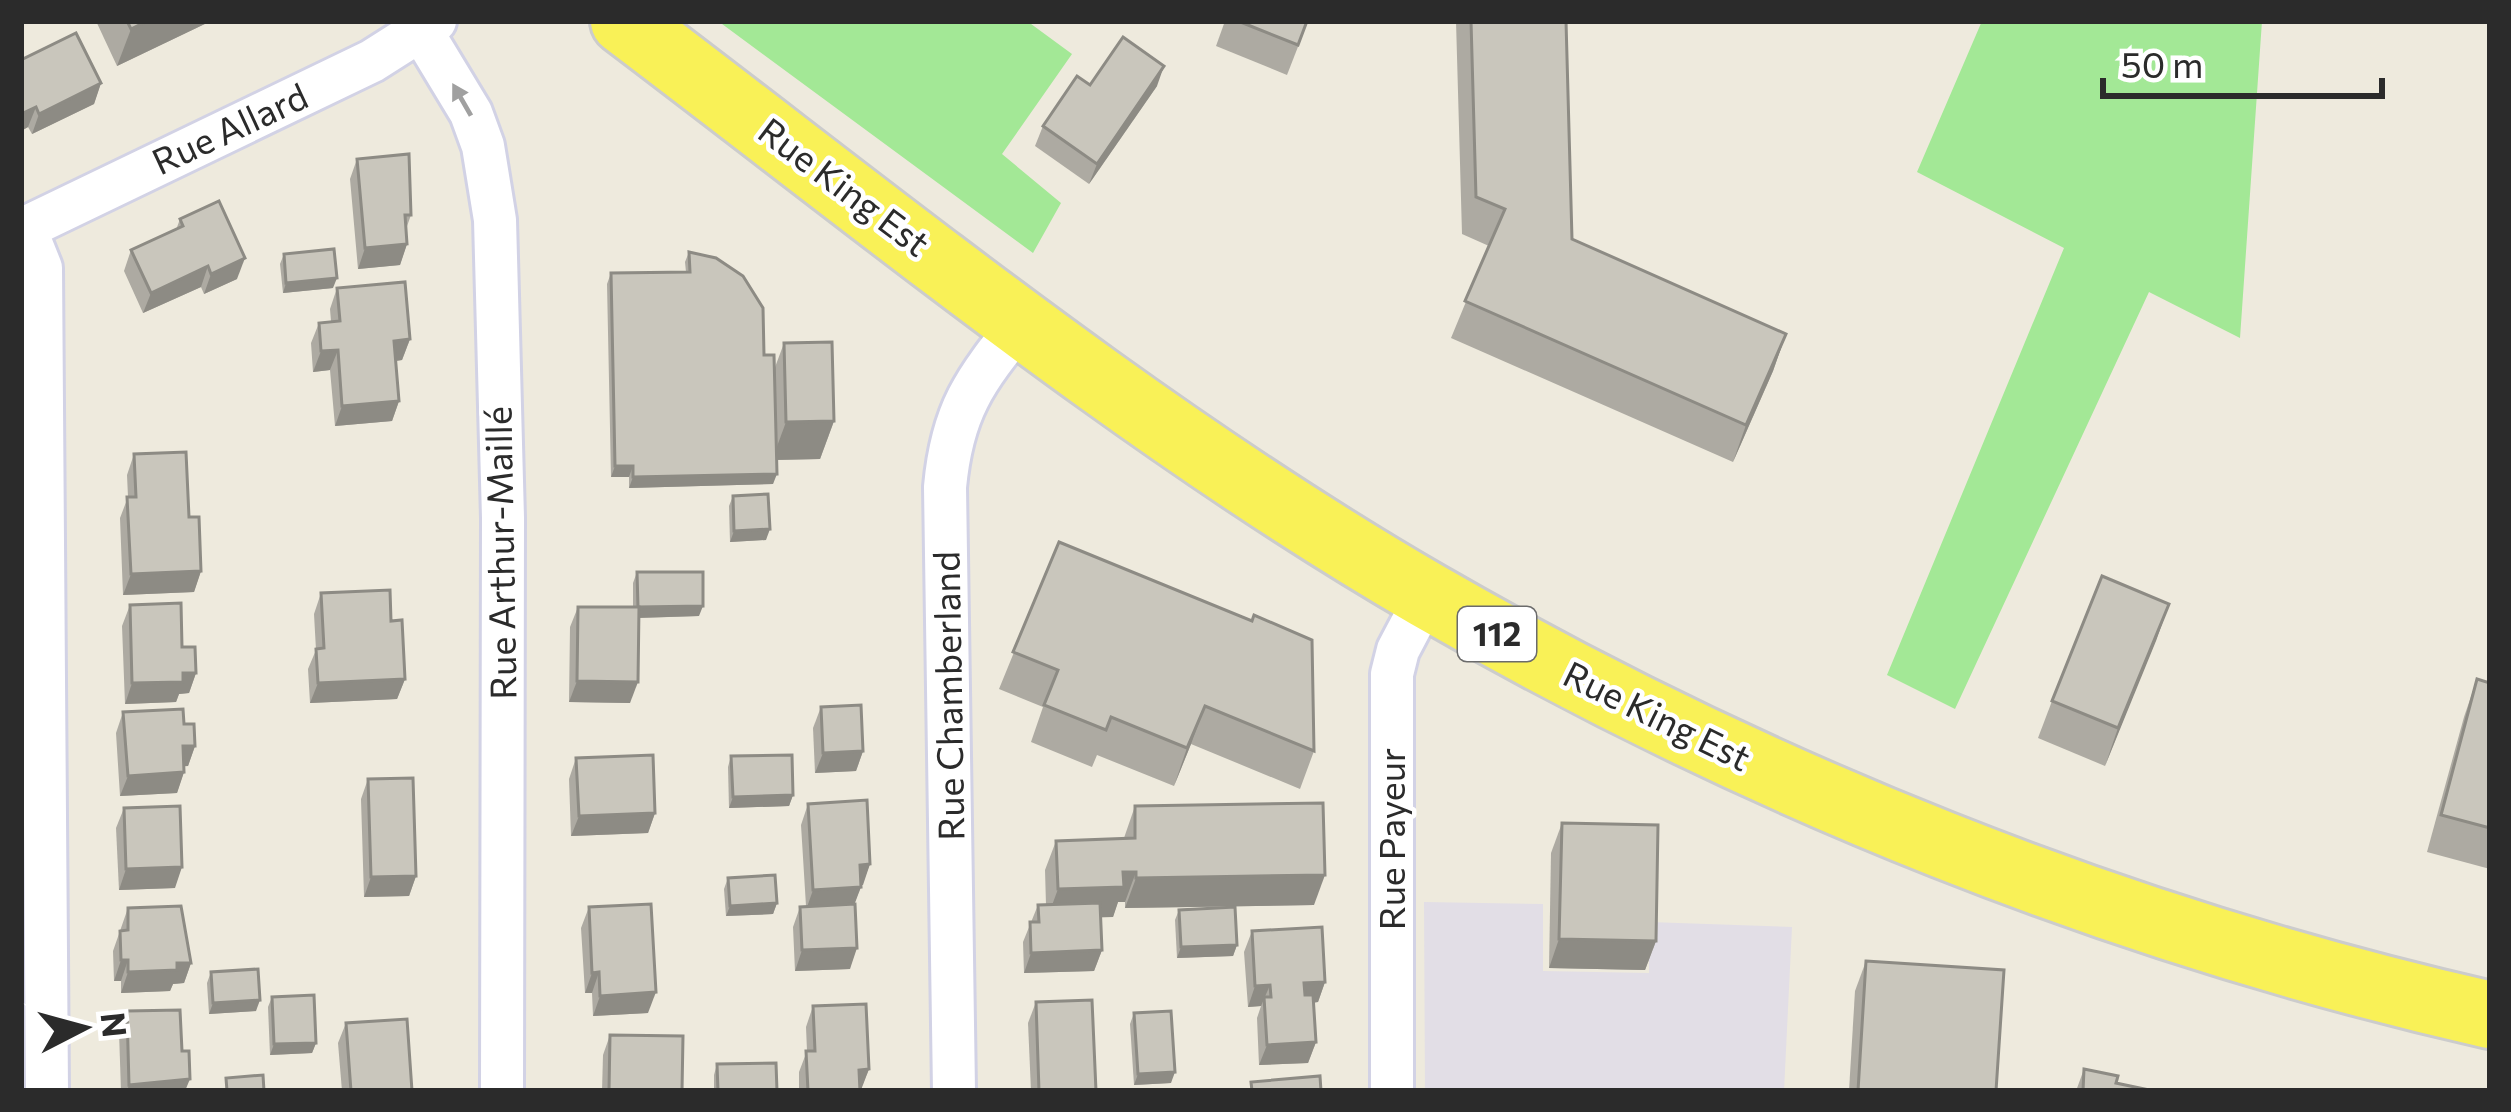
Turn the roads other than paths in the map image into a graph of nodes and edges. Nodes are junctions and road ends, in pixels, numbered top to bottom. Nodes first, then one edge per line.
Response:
1 (624, 21) edge
2 (428, 27) edge
3 (23, 229) edge
4 (1022, 322) junction
5 (1427, 595) junction
6 (2490, 1015) edge
7 (47, 1091) edge
8 (502, 1091) edge
9 (954, 1091) edge
10 (1391, 1091) edge

1 - 4 main road, Rue King Est / 112
2 - 3 street, Rue Allard
8 -> 2 street, Rue Arthur-Maillé
3 - 7 street
4 - 5 main road, Rue King Est / 112
4 - 9 street, Rue Chamberland
5 - 6 main road, Rue King Est / 112
5 - 10 street, Rue Payeur

